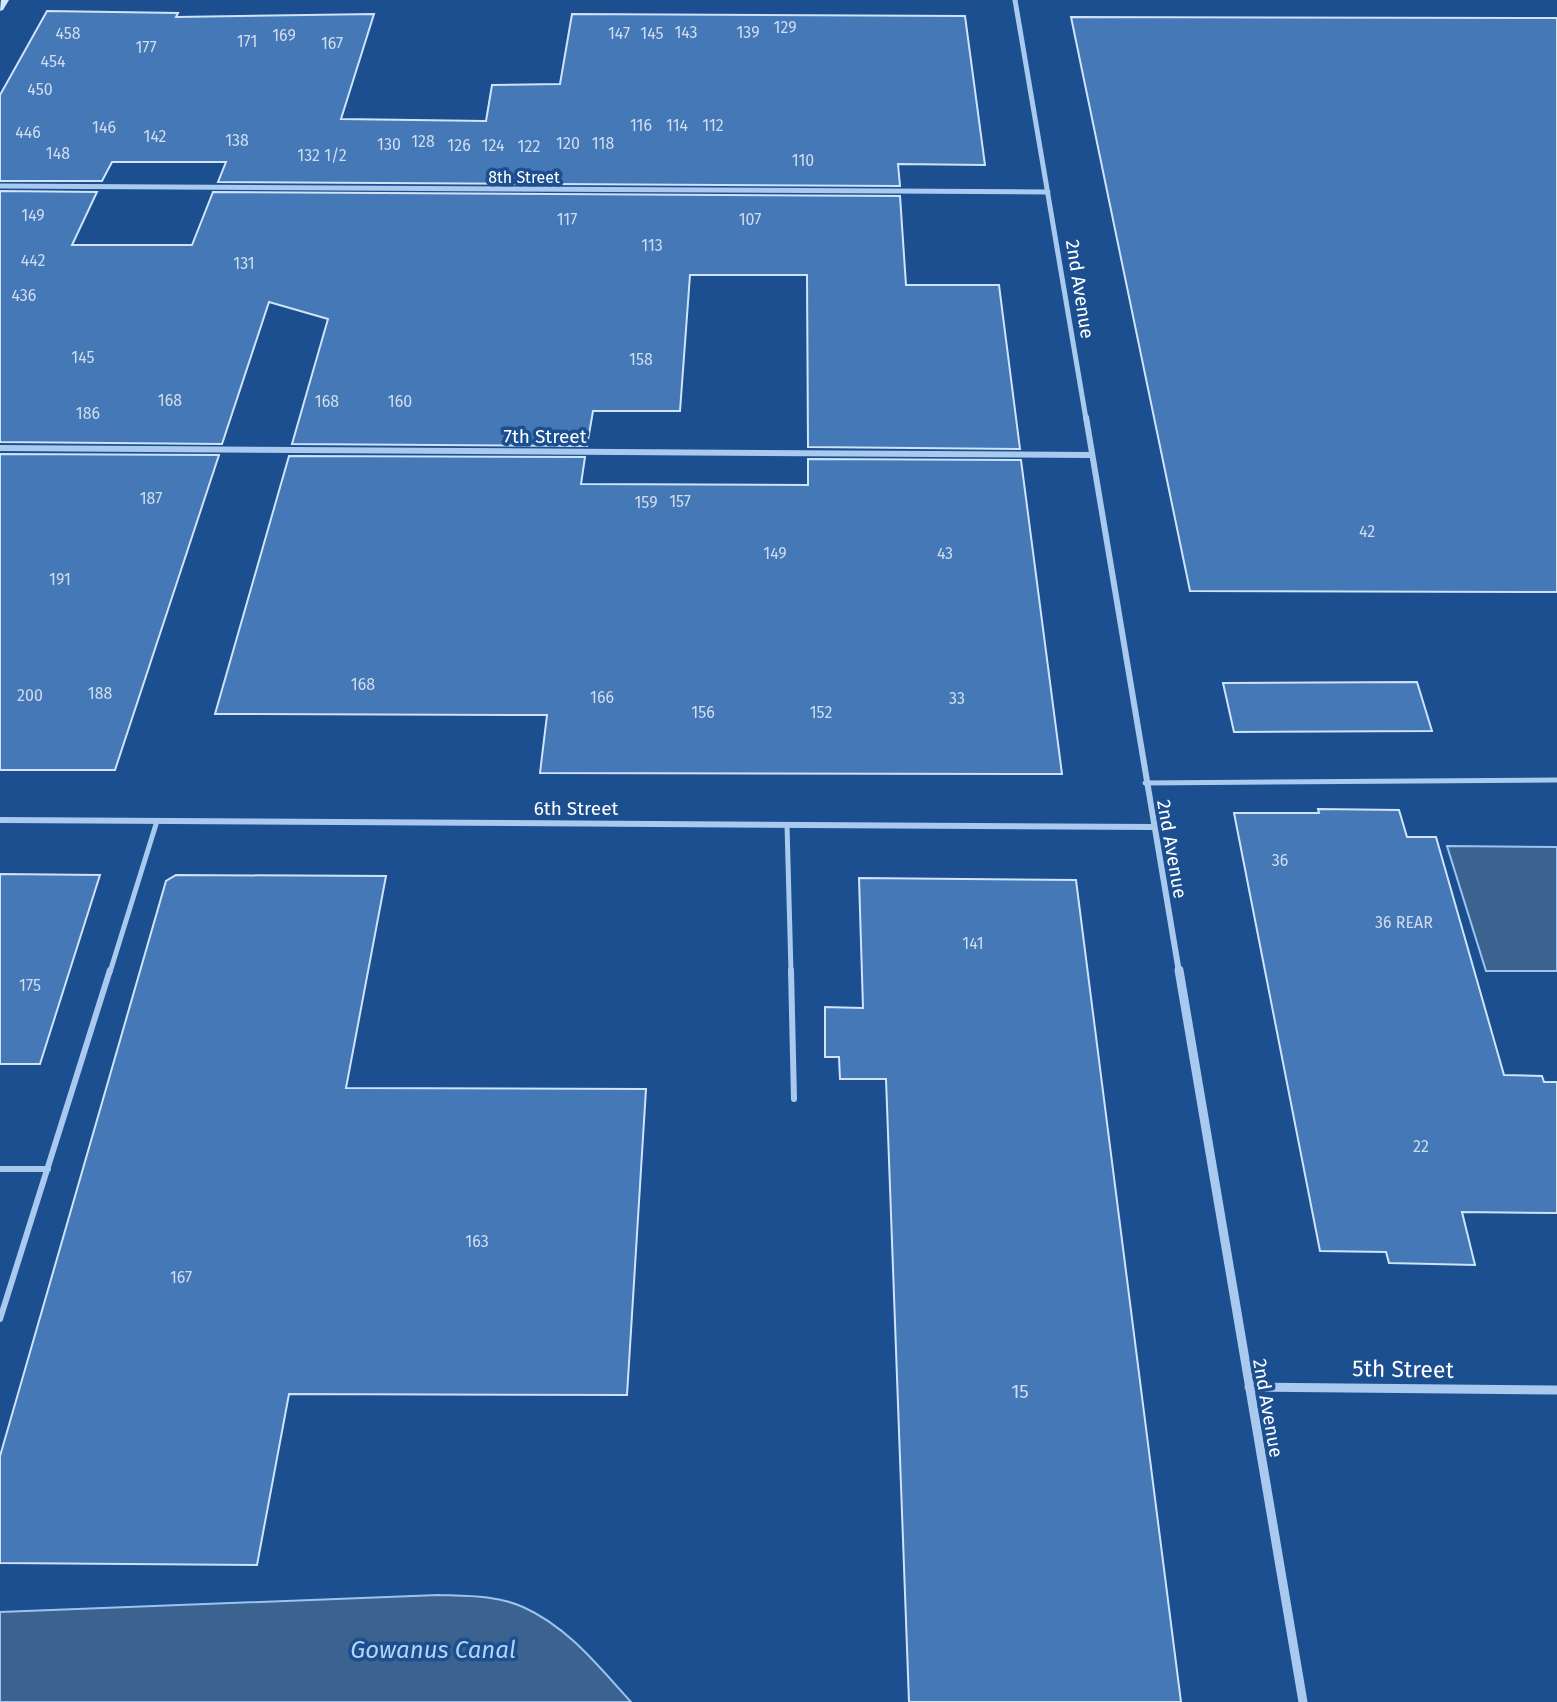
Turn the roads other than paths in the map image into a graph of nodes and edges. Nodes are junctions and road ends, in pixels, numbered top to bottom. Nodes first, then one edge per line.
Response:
1 (5, 0) edge
2 (1015, 0) edge
3 (0, 8) edge
4 (0, 186) edge
5 (1048, 192) junction
6 (0, 448) edge
7 (1090, 455) junction
8 (1557, 780) edge
9 (1145, 783) junction
10 (0, 820) edge
11 (157, 821) junction
12 (787, 825) junction
13 (1153, 827) junction
14 (794, 1099) dead end
15 (0, 1169) edge
16 (48, 1169) junction
17 (0, 1319) edge
18 (1249, 1387) junction
19 (1557, 1390) edge
20 (1303, 1702) edge

1 - 3 main road
2 - 5 street, 2nd Avenue
4 - 5 street, 8th Street
5 - 7 street, 2nd Avenue
6 - 7 street, 7th Street
7 - 9 street, 2nd Avenue
8 - 9 lane
9 - 13 street, 2nd Avenue
10 - 11 street, 6th Street
11 - 12 street, 6th Street
11 - 16 lane
12 - 13 street, 6th Street
12 - 14 lane
13 - 18 street, 2nd Avenue
15 - 16 lane
16 - 17 lane
18 - 19 street, 5th Street
18 - 20 street, 2nd Avenue

